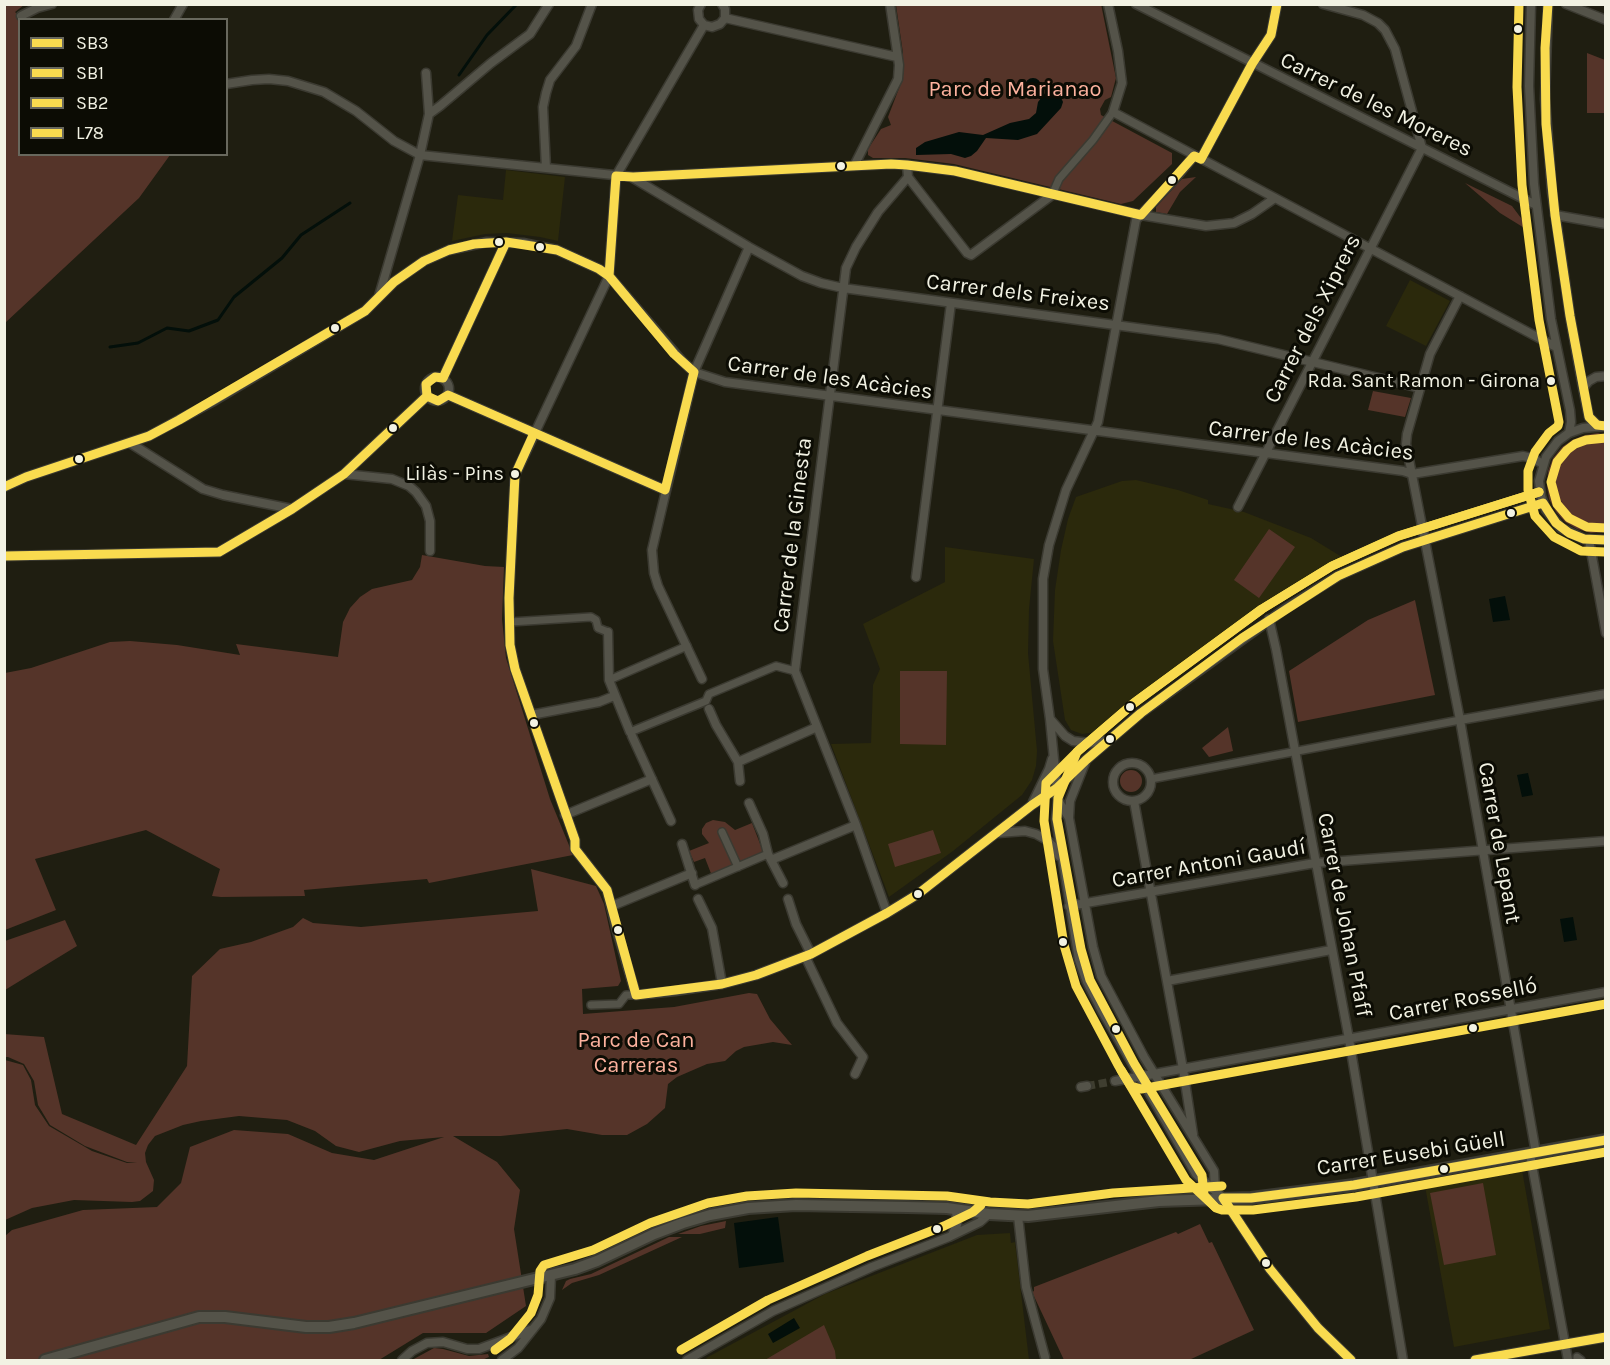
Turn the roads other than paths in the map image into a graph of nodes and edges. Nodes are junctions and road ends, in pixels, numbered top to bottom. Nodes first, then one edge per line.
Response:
1 (52, 4) edge
2 (183, 4) edge
3 (549, 4) edge
4 (592, 4) edge
5 (702, 4) edge
6 (722, 4) edge
7 (890, 4) edge
8 (1108, 4) edge
9 (1136, 4) edge
10 (1277, 4) edge
11 (1323, 4) edge
12 (1531, 4) edge
13 (1548, 4) edge
14 (1566, 4) edge
15 (41, 6) edge
16 (21, 16) dead end
17 (175, 18) edge
18 (725, 18) junction
19 (1605, 20) edge
20 (704, 25) junction
21 (897, 57) junction
22 (1252, 64) junction
23 (426, 73) dead end
24 (228, 84) edge
25 (1113, 112) junction
26 (429, 114) junction
27 (1422, 148) junction
28 (420, 155) junction
29 (1198, 158) junction
30 (907, 165) junction
31 (854, 166) junction
32 (546, 168) junction
33 (616, 176) junction
34 (633, 177) junction
35 (908, 177) junction
36 (1052, 195) junction
37 (1275, 198) junction
38 (1536, 205) junction
39 (1141, 215) junction
40 (1555, 215) junction
41 (1605, 224) edge
42 (506, 242) junction
43 (749, 247) junction
44 (1369, 248) junction
45 (609, 276) junction
46 (843, 288) junction
47 (1460, 296) junction
48 (379, 298) junction
49 (951, 303) junction
50 (1116, 324) junction
51 (1556, 347) junction
52 (1313, 361) junction
53 (694, 372) junction
54 (1605, 376) edge
55 (443, 378) junction
56 (1420, 388) junction
57 (1583, 388) junction
58 (448, 395) junction
59 (427, 396) junction
60 (829, 397) junction
61 (936, 411) junction
62 (1601, 426) edge
63 (1094, 431) junction
64 (534, 433) junction
65 (1569, 433) junction
66 (130, 443) junction
67 (1264, 454) junction
68 (1542, 464) junction
69 (344, 474) junction
70 (1412, 474) junction
71 (4, 487) edge
72 (665, 490) junction
73 (1543, 503) junction
74 (1238, 507) dead end
75 (292, 509) junction
76 (1425, 539) junction
77 (1589, 540) junction
78 (1605, 540) edge
79 (430, 551) dead end
80 (4, 556) edge
81 (916, 577) dead end
82 (1269, 619) junction
83 (510, 622) junction
84 (608, 632) joint
85 (1605, 633) edge
86 (687, 646) junction
87 (795, 671) junction
88 (702, 679) dead end
89 (609, 680) junction
90 (1605, 694) edge
91 (614, 696) junction
92 (709, 709) dead end
93 (531, 715) junction
94 (1050, 719) junction
95 (1460, 720) junction
96 (817, 727) junction
97 (631, 734) junction
98 (1108, 741) junction
99 (1295, 751) junction
100 (1053, 753) junction
101 (1086, 760) junction
102 (738, 762) junction
103 (652, 779) junction
104 (1151, 779) junction
105 (740, 780) dead end
106 (1057, 788) junction
107 (1058, 800) junction
108 (1134, 801) junction
109 (749, 803) dead end
110 (1032, 805) junction
111 (564, 815) junction
112 (1069, 818) junction
113 (671, 821) dead end
114 (856, 825) junction
115 (722, 832) dead end
116 (997, 833) junction
117 (1605, 841) edge
118 (682, 844) dead end
119 (1482, 852) junction
120 (770, 857) junction
121 (1063, 863) junction
122 (1315, 863) junction
123 (738, 867) junction
124 (692, 873) junction
125 (783, 883) dead end
126 (695, 885) joint
127 (1151, 893) junction
128 (698, 899) dead end
129 (788, 899) dead end
130 (1084, 903) junction
131 (612, 906) junction
132 (1070, 906) junction
133 (887, 914) junction
134 (1331, 950) junction
135 (808, 955) junction
136 (1167, 981) junction
137 (722, 984) junction
138 (1605, 992) edge
139 (636, 995) junction
140 (591, 1005) dead end
141 (1510, 1009) junction
142 (1349, 1040) junction
143 (1183, 1069) junction
144 (1154, 1073) junction
145 (855, 1074) dead end
146 (1139, 1077) junction
147 (1115, 1082) tunnel mouth
148 (1193, 1138) junction
149 (1605, 1140) edge
150 (1533, 1153) junction
151 (1372, 1181) junction
152 (1219, 1194) junction
153 (956, 1209) junction
154 (989, 1214) junction
155 (1018, 1216) junction
156 (949, 1237) junction
157 (551, 1275) junction
158 (533, 1329) junction
159 (1605, 1337) edge
160 (497, 1343) junction
161 (1564, 1345) junction
162 (1045, 1357) dead end
163 (45, 1360) edge
164 (402, 1360) edge
165 (502, 1360) edge
166 (687, 1360) edge
167 (1351, 1360) edge
168 (1403, 1360) edge
169 (1475, 1360) edge
170 (1568, 1360) edge

1 - 15 street
2 - 17 street
3 - 26 street
4 - 32 street
5 - 20 street
6 - 18 street
7 - 21 street
8 - 25 street
9 - 22 street, Carrer de les Moreres
10 - 22 street
11 - 27 street
12 - 38 street
13 - 40 street
14 - 19 street
15 - 16 street
18 - 20 street
18 - 21 street
20 - 33 street
21 - 31 street
22 - 27 street, Carrer de les Moreres
22 - 29 street
23 - 26 street
24 - 28 street
25 - 29 street
25 - 36 street
26 - 28 street
27 - 38 street, Carrer de les Moreres
27 - 44 street, Carrer dels Xiprers
28 - 32 street
28 - 48 street
29 - 37 street
29 - 39 street
30 - 31 street
30 - 35 street
30 - 36 street
31 - 34 street
32 - 33 street
33 - 34 street
33 - 45 street
34 - 43 street, Carrer dels Freixes
35 - 36 street
35 - 46 street, Carrer de la Ginesta
36 - 39 street
37 - 39 street
37 - 44 street
38 - 51 street
39 - 50 street
40 - 41 street
40 - 57 street
42 - 45 street, Carrer de les Acàcies
42 - 48 street, Carrer de les Acàcies
42 - 55 street
43 - 46 street, Carrer dels Freixes
43 - 53 street
44 - 47 street
44 - 52 street, Carrer dels Xiprers
45 - 53 street, Carrer de les Acàcies
45 - 64 street
46 - 49 street, Carrer dels Freixes
46 - 60 street, Carrer de la Ginesta
47 - 51 street
47 - 56 street, Carrer de Lepant
48 - 66 street, Carrer de les Acàcies
49 - 50 street, Carrer dels Freixes
49 - 61 street
50 - 52 street, Carrer dels Freixes
50 - 63 street
51 - 65 street
52 - 56 street, Carrer dels Freixes
52 - 67 street, Carrer dels Xiprers
53 - 60 street, Carrer de les Acàcies
53 - 72 street
54 - 57 street
55 - 58 street
55 - 59 street
56 - 70 street, Carrer de Lepant
57 - 62 street
58 - 59 street
58 - 64 street
59 - 69 street
60 - 61 street, Carrer de les Acàcies
60 - 87 street, Carrer de la Ginesta
61 - 63 street, Carrer de les Acàcies
61 - 81 street
62 - 65 street
63 - 67 street, Carrer de les Acàcies
63 - 94 street
64 - 72 street
64 - 83 street
65 - 68 street
66 - 71 street, Carrer de les Acàcies
66 - 75 street
67 - 70 street, Carrer de les Acàcies
67 - 74 street, Carrer dels Xiprers
68 - 70 street, Carrer de les Acàcies
68 - 73 street
69 - 75 street
69 - 79 street
70 - 76 street, Carrer de Lepant
72 - 86 street
73 - 76 street
73 - 77 street
75 - 80 street
76 - 82 street
76 - 95 street, Carrer de Lepant
77 - 78 street
77 - 85 street
82 - 98 street
82 - 99 street, Carrer de Johan Pfaff
83 - 84 street
83 - 93 street
84 - 89 street
86 - 88 street
86 - 89 street
87 - 96 street, Carrer de la Ginesta
87 - 97 street
89 - 91 street
90 - 95 street
91 - 93 street
91 - 97 street
92 - 102 street
93 - 111 street
94 - 98 street
94 - 100 street
95 - 99 street
95 - 119 street, Carrer de Lepant
96 - 102 street
96 - 114 street, Carrer de la Ginesta
97 - 103 street
98 - 101 street
99 - 104 street
99 - 122 street, Carrer de Johan Pfaff
100 - 106 street
100 - 110 street
101 - 106 street
101 - 112 street
102 - 105 street
103 - 111 street
103 - 113 street
104 - 108 street
104 - 108 street
106 - 107 street
106 - 110 street
107 - 112 street
107 - 121 street
108 - 127 street
109 - 120 street
110 - 116 street
111 - 131 street
112 - 130 street
114 - 120 street
114 - 133 street, Carrer de la Ginesta
115 - 123 street
116 - 121 street
116 - 133 street
117 - 119 street, Carrer Antoni Gaudí
118 - 124 street
119 - 122 street, Carrer Antoni Gaudí
119 - 141 street, Carrer de Lepant
120 - 123 street
120 - 125 street
121 - 132 street
122 - 127 street, Carrer Antoni Gaudí
122 - 134 street, Carrer de Johan Pfaff
123 - 126 street
124 - 126 street
124 - 131 street
127 - 130 street, Carrer Antoni Gaudí
127 - 136 street
128 - 137 street
129 - 135 street
130 - 132 street, Carrer Antoni Gaudí
130 - 144 street
131 - 139 street
132 - 146 street
133 - 135 street
134 - 136 street
134 - 142 street, Carrer de Johan Pfaff
135 - 137 street
135 - 145 street
136 - 143 street
137 - 139 street
138 - 141 street, Carrer Rosselló
139 - 140 street
141 - 142 street, Carrer Rosselló
141 - 150 street, Carrer de Lepant
142 - 143 street, Carrer Rosselló
142 - 151 street, Carrer de Johan Pfaff
143 - 144 street, Carrer Rosselló
143 - 148 street
144 - 146 street, Carrer Rosselló
144 - 148 street
146 - 147 street, Carrer Rosselló
146 - 152 street
148 - 152 street
149 - 150 street, Carrer Eusebi Güell
150 - 151 street, Carrer Eusebi Güell
150 - 161 street, Carrer de Lepant
151 - 152 street, Carrer Eusebi Güell
151 - 168 street, Carrer de Johan Pfaff
152 - 155 street, Carrer Eusebi Güell
152 - 167 street
153 - 154 street, Carrer Eusebi Güell
153 - 156 street
153 - 157 street, Carrer Eusebi Güell
154 - 155 street, Carrer Eusebi Güell
154 - 156 street
155 - 162 street
156 - 166 street
157 - 158 street
157 - 163 street, Carrer Eusebi Güell
158 - 160 street
158 - 165 street
159 - 161 street
160 - 164 street
160 - 165 street
161 - 169 street
161 - 170 street, Carrer de Lepant

